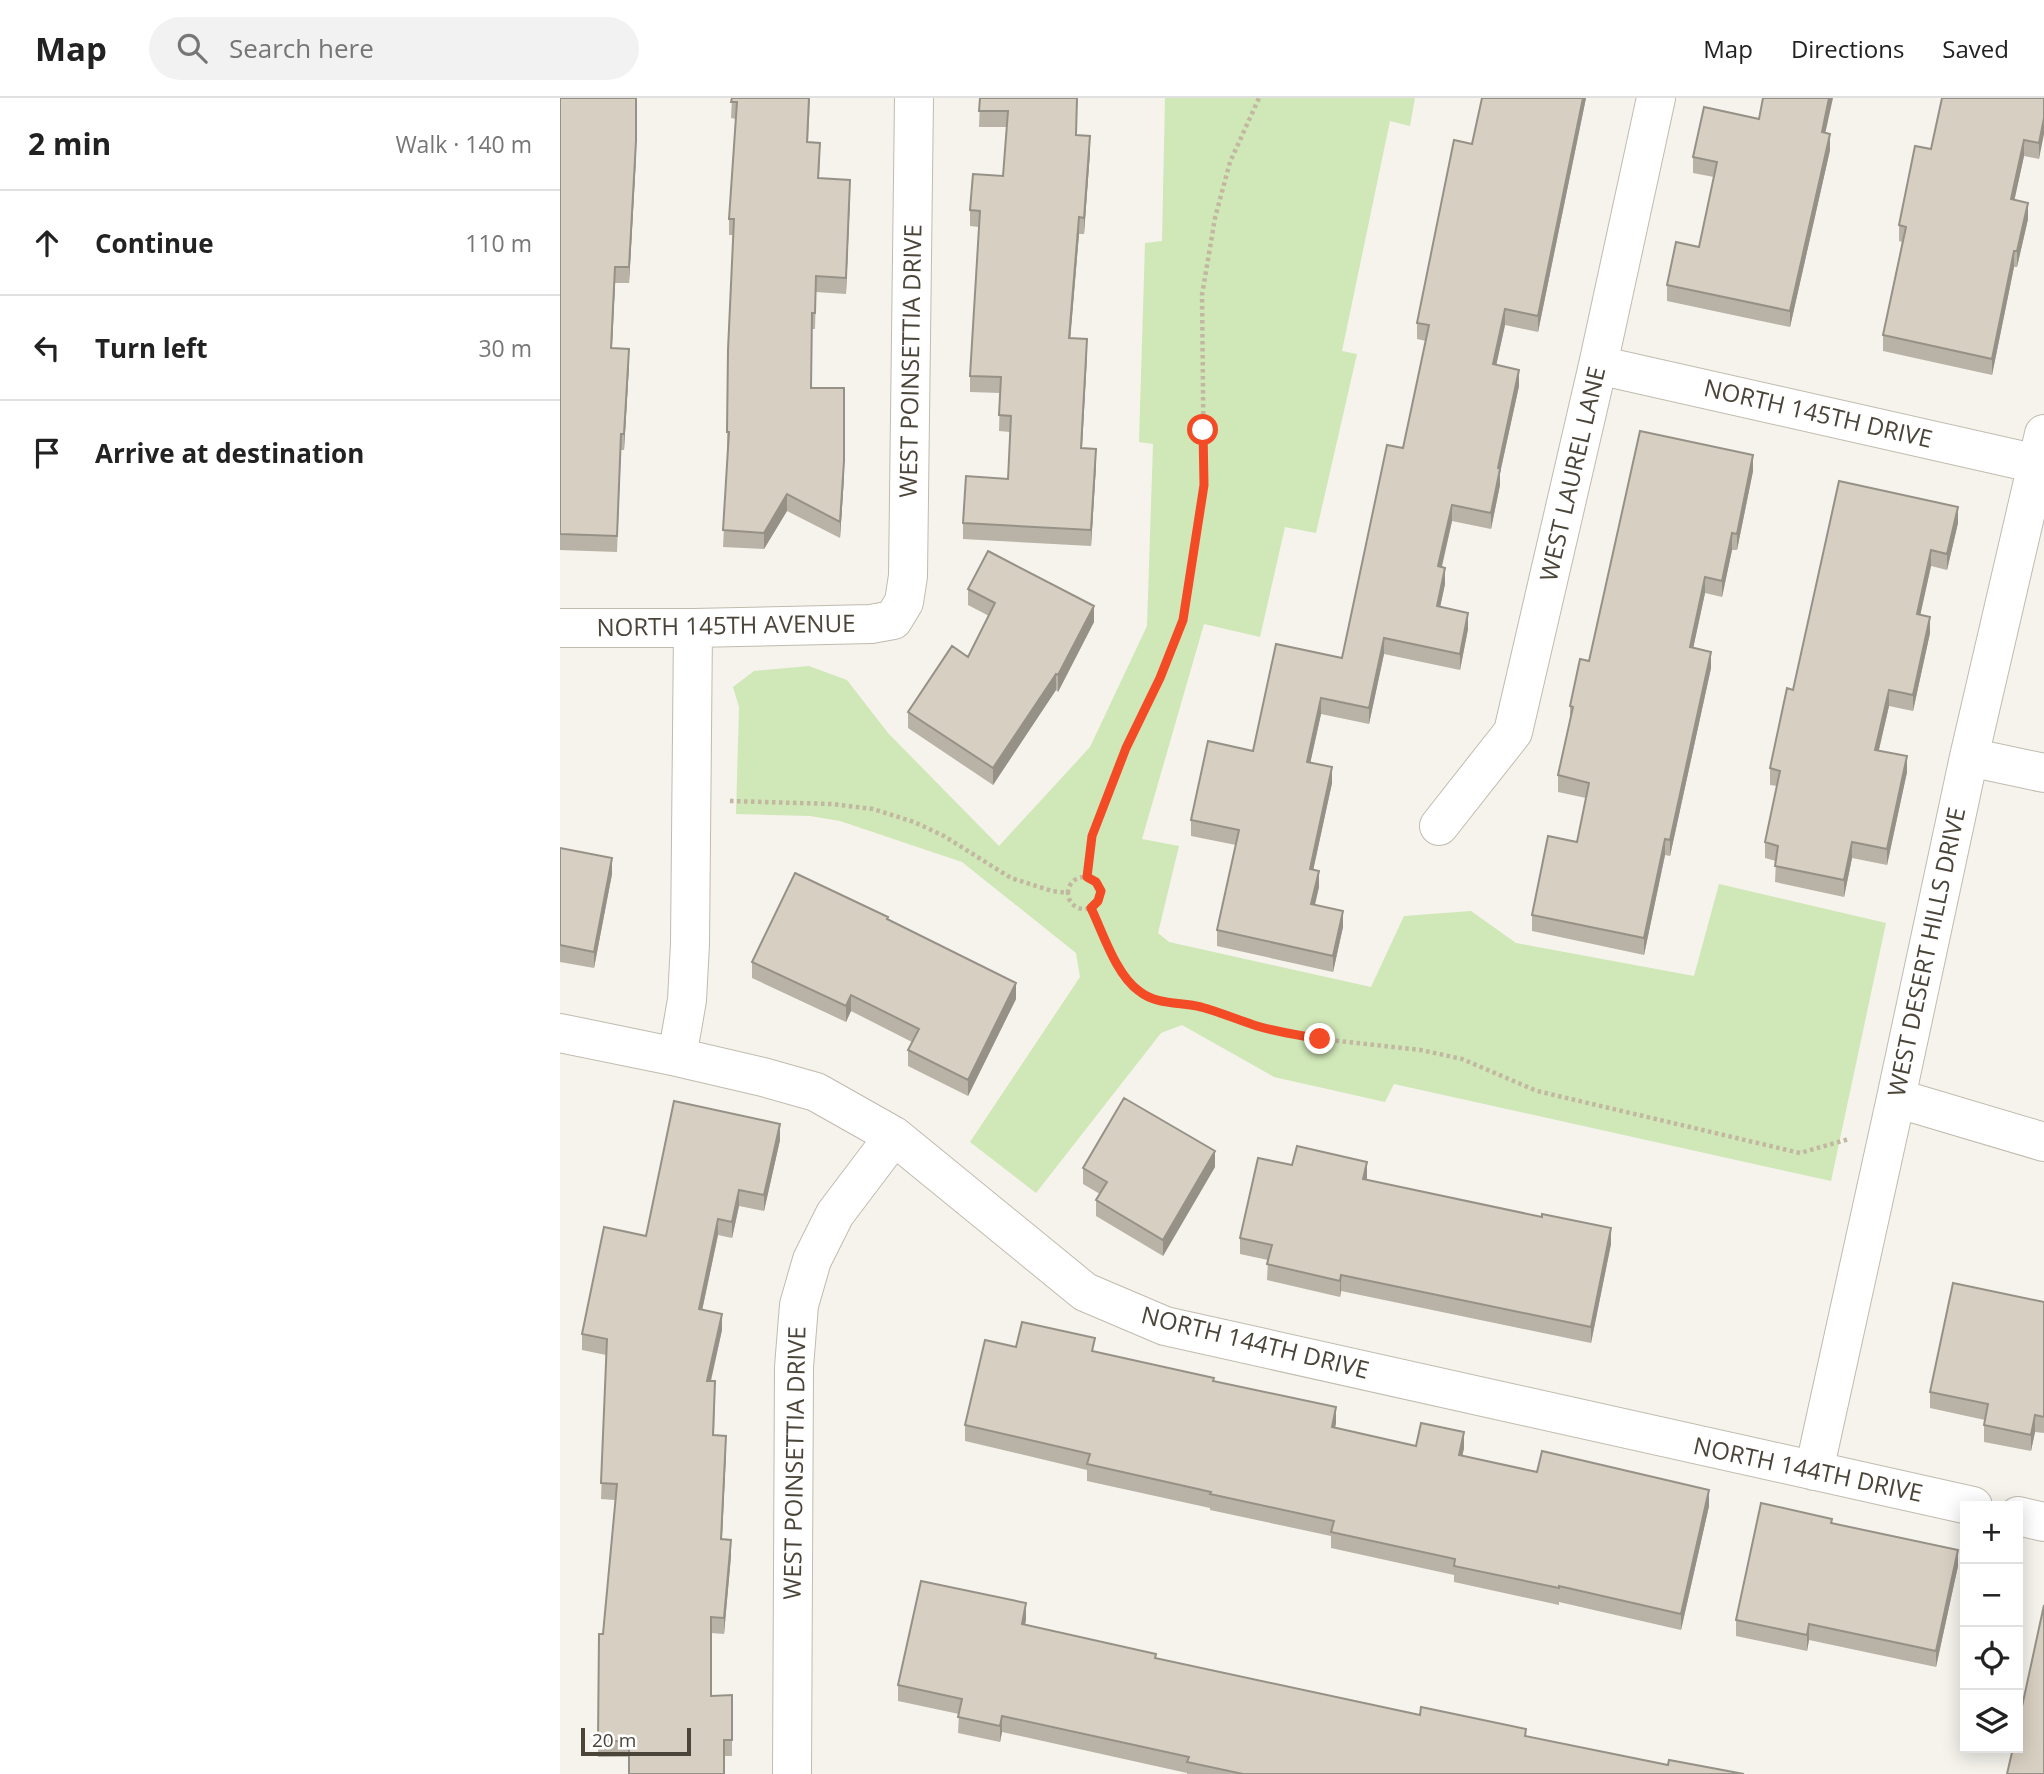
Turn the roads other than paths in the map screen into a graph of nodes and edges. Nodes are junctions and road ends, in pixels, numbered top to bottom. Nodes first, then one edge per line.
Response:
1 (914, 98) edge
2 (1656, 98) edge
3 (1598, 365) junction
4 (2041, 449) edge
5 (893, 620) joint
6 (560, 628) edge
7 (693, 628) junction
8 (1969, 757) junction
9 (2044, 773) edge
10 (1439, 826) dead end
11 (560, 1033) edge
12 (677, 1056) junction
13 (1896, 1098) junction
14 (894, 1136) junction
15 (2044, 1142) edge
16 (1814, 1471) junction
17 (1960, 1503) edge
18 (2023, 1517) edge
19 (2044, 1522) edge
20 (792, 1774) edge

1 - 5 street, WEST POINSETTIA DRIVE
2 - 3 street, WEST LAUREL LANE
3 - 4 street, NORTH 145TH DRIVE
3 - 10 street, WEST LAUREL LANE
4 - 8 street, WEST DESERT HILLS DRIVE
5 - 7 street, NORTH 145TH AVENUE
6 - 7 street, NORTH 145TH AVENUE
7 - 12 street
8 - 9 street
8 - 13 street, WEST DESERT HILLS DRIVE
11 - 12 street, NORTH 144TH DRIVE
12 - 14 street, NORTH 144TH DRIVE
13 - 15 street
13 - 16 street, WEST DESERT HILLS DRIVE
14 - 16 street, NORTH 144TH DRIVE
14 - 20 street, WEST POINSETTIA DRIVE
16 - 17 street, NORTH 144TH DRIVE
18 - 19 street

